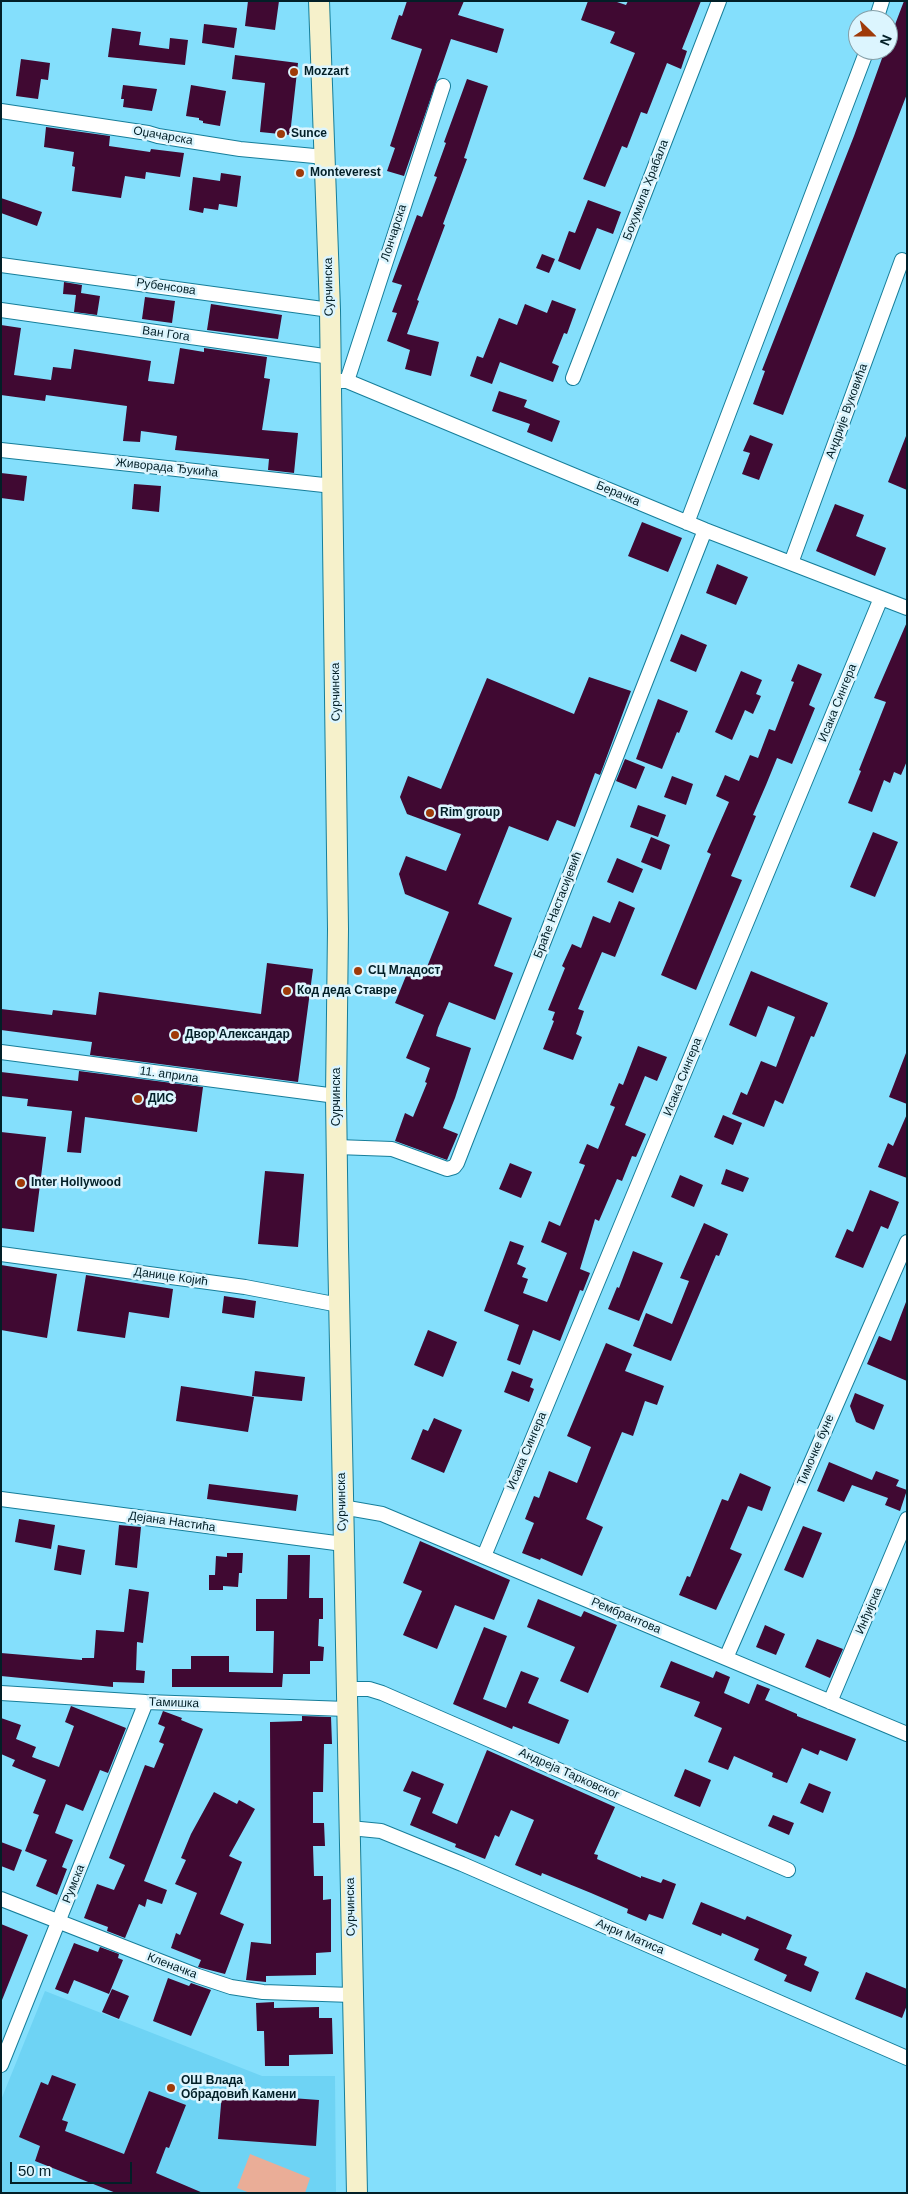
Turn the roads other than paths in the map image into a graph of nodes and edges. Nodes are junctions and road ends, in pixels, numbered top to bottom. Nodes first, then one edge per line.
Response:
1 (319, 1) edge
2 (719, 1) edge
3 (863, 60) edge
4 (443, 86) dead end
5 (1, 112) edge
6 (325, 157) junction
7 (902, 260) dead end
8 (1, 265) edge
9 (1, 310) edge
10 (330, 310) junction
11 (331, 357) junction
12 (572, 378) dead end
13 (339, 381) junction
14 (1, 450) edge
15 (333, 486) junction
16 (687, 523) junction
17 (705, 530) junction
18 (791, 563) junction
19 (881, 598) junction
20 (906, 603) edge
21 (1, 1052) edge
22 (336, 1096) junction
23 (337, 1147) junction
24 (907, 1242) edge
25 (1, 1254) edge
26 (339, 1306) junction
27 (1, 1499) edge
28 (342, 1507) junction
29 (907, 1519) edge
30 (343, 1544) junction
31 (484, 1556) junction
32 (726, 1658) junction
33 (1, 1693) edge
34 (347, 1699) junction
35 (146, 1702) junction
36 (830, 1702) junction
37 (905, 1728) edge
38 (350, 1828) junction
39 (788, 1870) dead end
40 (1, 1899) edge
41 (58, 1922) junction
42 (352, 1995) junction
43 (907, 2058) edge
44 (1, 2065) edge
45 (357, 2193) edge

1 - 6 main road, Сурчинска
2 - 12 street, Бохумила Храбала
3 - 16 street
4 - 13 street, Лончарска
5 - 6 street, Оџачарска
6 - 10 main road, Сурчинска
7 - 18 street, Андрије Вуковића
8 - 10 street, Рубенсова
9 - 11 street, Ван Гога
10 - 11 main road, Сурчинска
11 - 13 main road, Сурчинска
13 - 15 main road, Сурчинска
13 - 16 street, Берачка
14 - 15 street, Живорада Ђукића
15 - 22 main road, Сурчинска
16 - 17 street, Берачка
17 - 18 street, Берачка
17 - 23 street, Браће Настасијевић
18 - 19 street, Берачка
19 - 20 street, Берачка
19 - 31 street, Исака Сингера
21 - 22 street, 11. априла
22 - 23 main road, Сурчинска
23 - 26 main road, Сурчинска
24 - 32 street, Тимочке буне
25 - 26 street, Данице Којић
26 - 28 main road, Сурчинска
27 - 30 street, Дејана Настића
28 - 30 main road, Сурчинска
28 - 31 street, Рембрантова
29 - 36 street, Инђијска
30 - 34 main road, Сурчинска
31 - 32 street, Рембрантова
32 - 36 street, Рембрантова
33 - 35 street, Тамишка
34 - 35 street, Тамишка
34 - 38 main road, Сурчинска
34 - 39 street, Андреја Тарковског
35 - 41 street, Румска
36 - 37 street, Рембрантова
38 - 42 main road, Сурчинска
38 - 43 street, Анри Матиса
40 - 41 street, Кленачка
41 - 42 street, Кленачка
41 - 44 street, Румска
42 - 45 main road, Сурчинска

